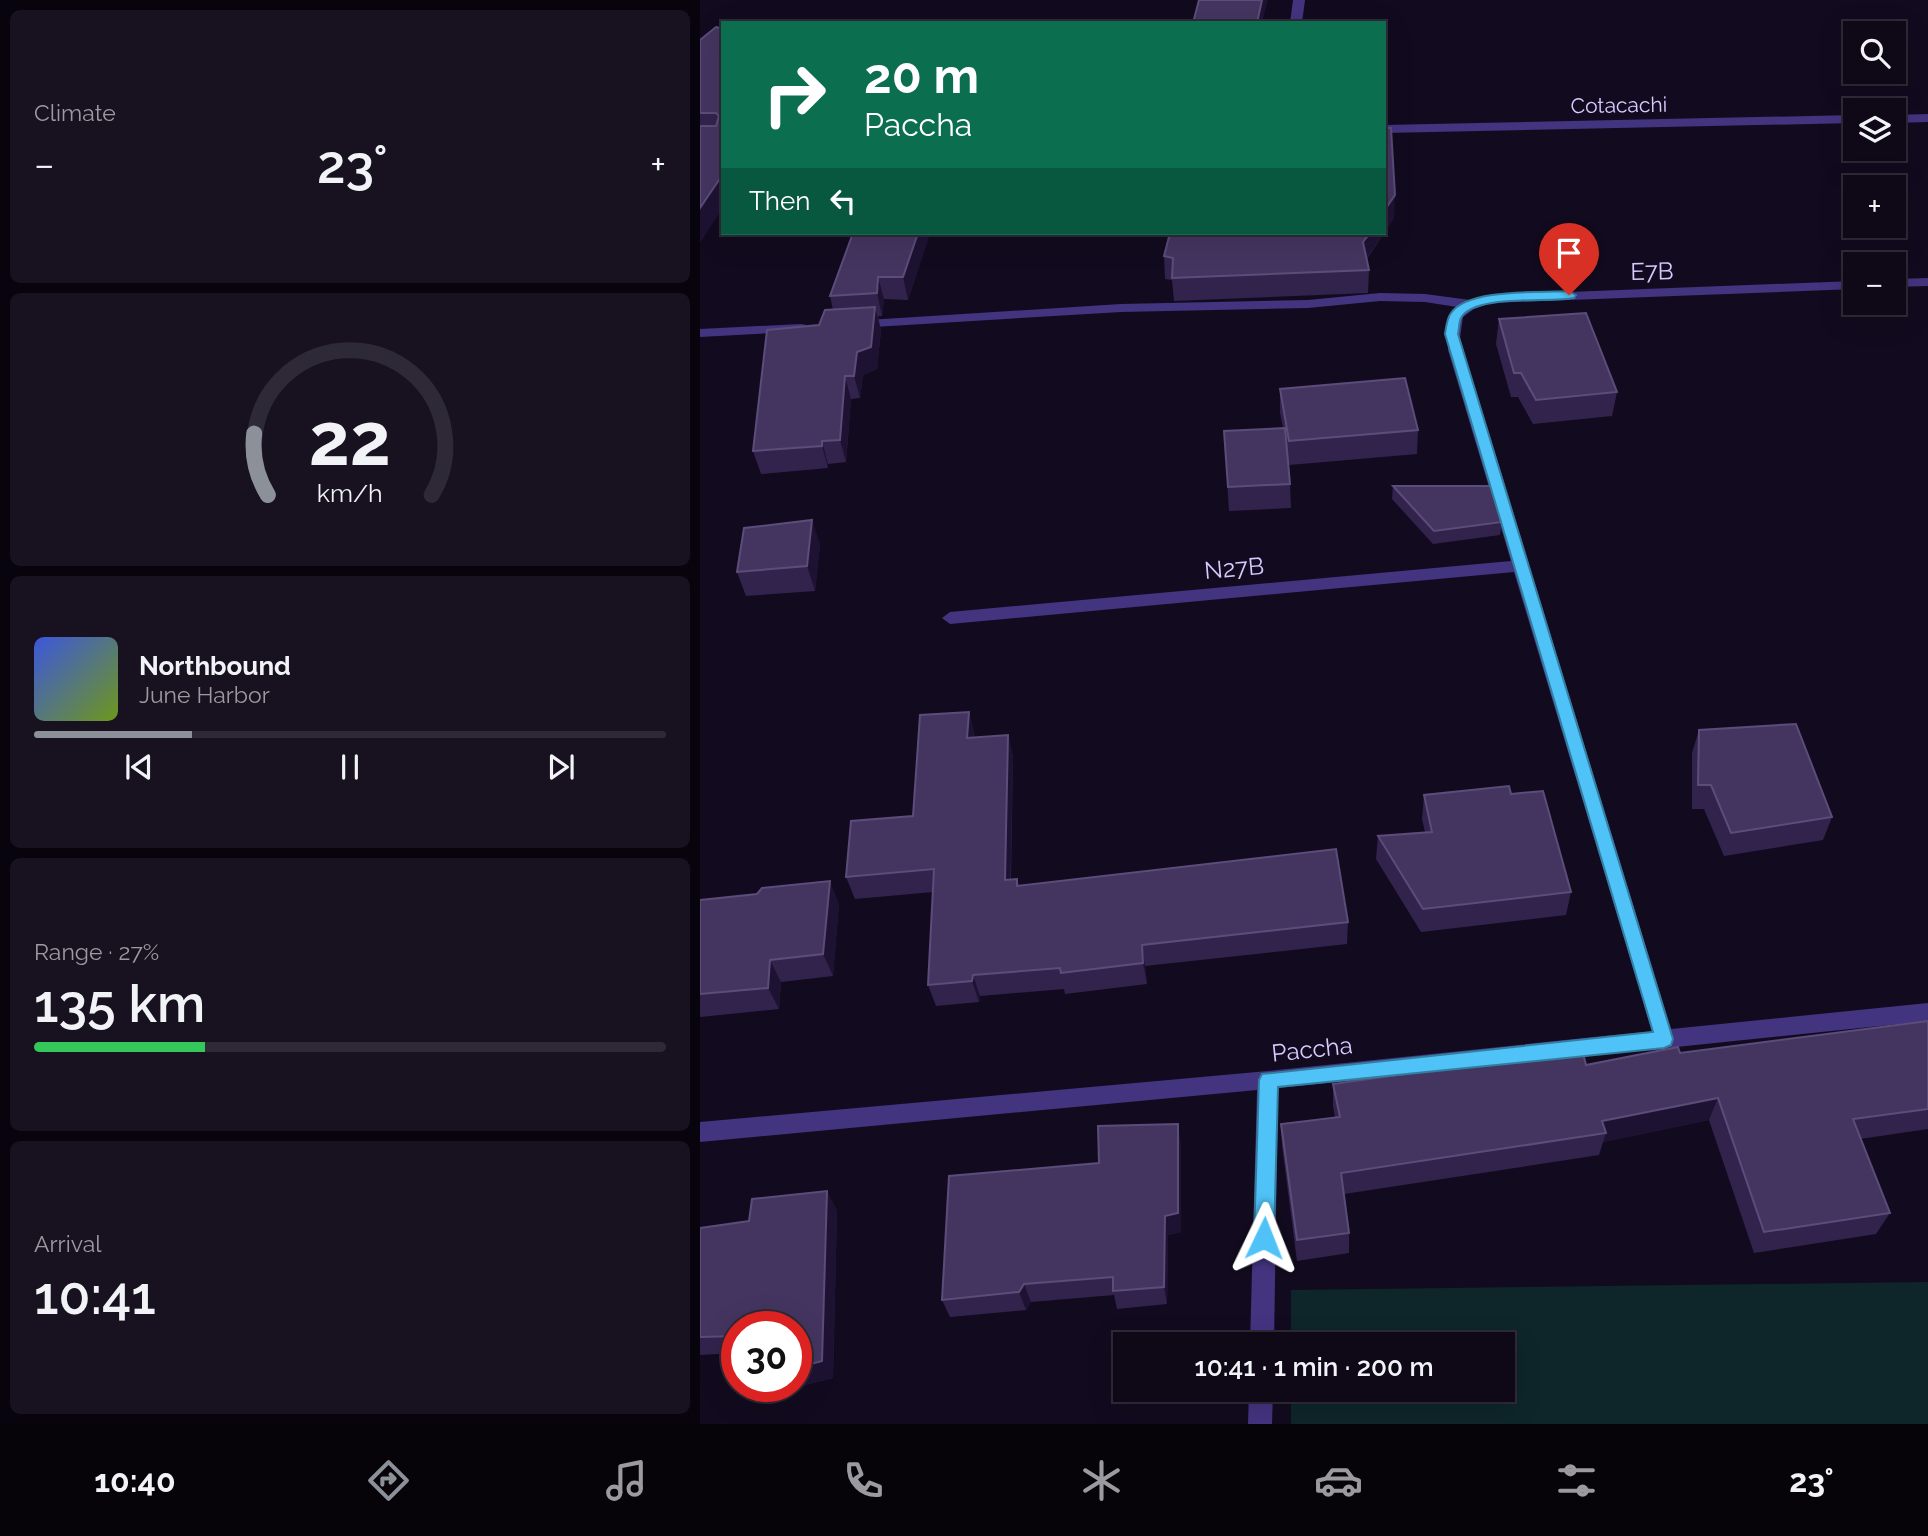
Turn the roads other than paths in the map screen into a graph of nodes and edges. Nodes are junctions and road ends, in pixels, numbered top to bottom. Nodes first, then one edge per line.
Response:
1 (1299, 0) edge
2 (1296, 21) edge
3 (1928, 118) edge
4 (1843, 119) edge
5 (1906, 119) edge
6 (1386, 129) edge
7 (1928, 282) edge
8 (1906, 283) edge
9 (1843, 285) edge
10 (1467, 304) junction
11 (847, 325) edge
12 (820, 327) edge
13 (700, 333) edge
14 (1521, 566) junction
15 (950, 618) dead end
16 (1928, 1013) edge
17 (1664, 1039) junction
18 (1268, 1080) junction
19 (700, 1132) edge
20 (1262, 1332) edge
21 (1261, 1402) edge
22 (1260, 1424) edge

1 - 2 street
3 - 5 street
4 - 6 street, Cotacachi
7 - 8 street
9 - 10 street, E7B
10 - 11 street, E7B
10 - 14 street
12 - 13 street
14 - 15 street, N27B
14 - 17 street
16 - 17 street, Paccha
17 - 18 street, Paccha
18 - 19 street, Paccha
18 - 20 street
21 - 22 street

